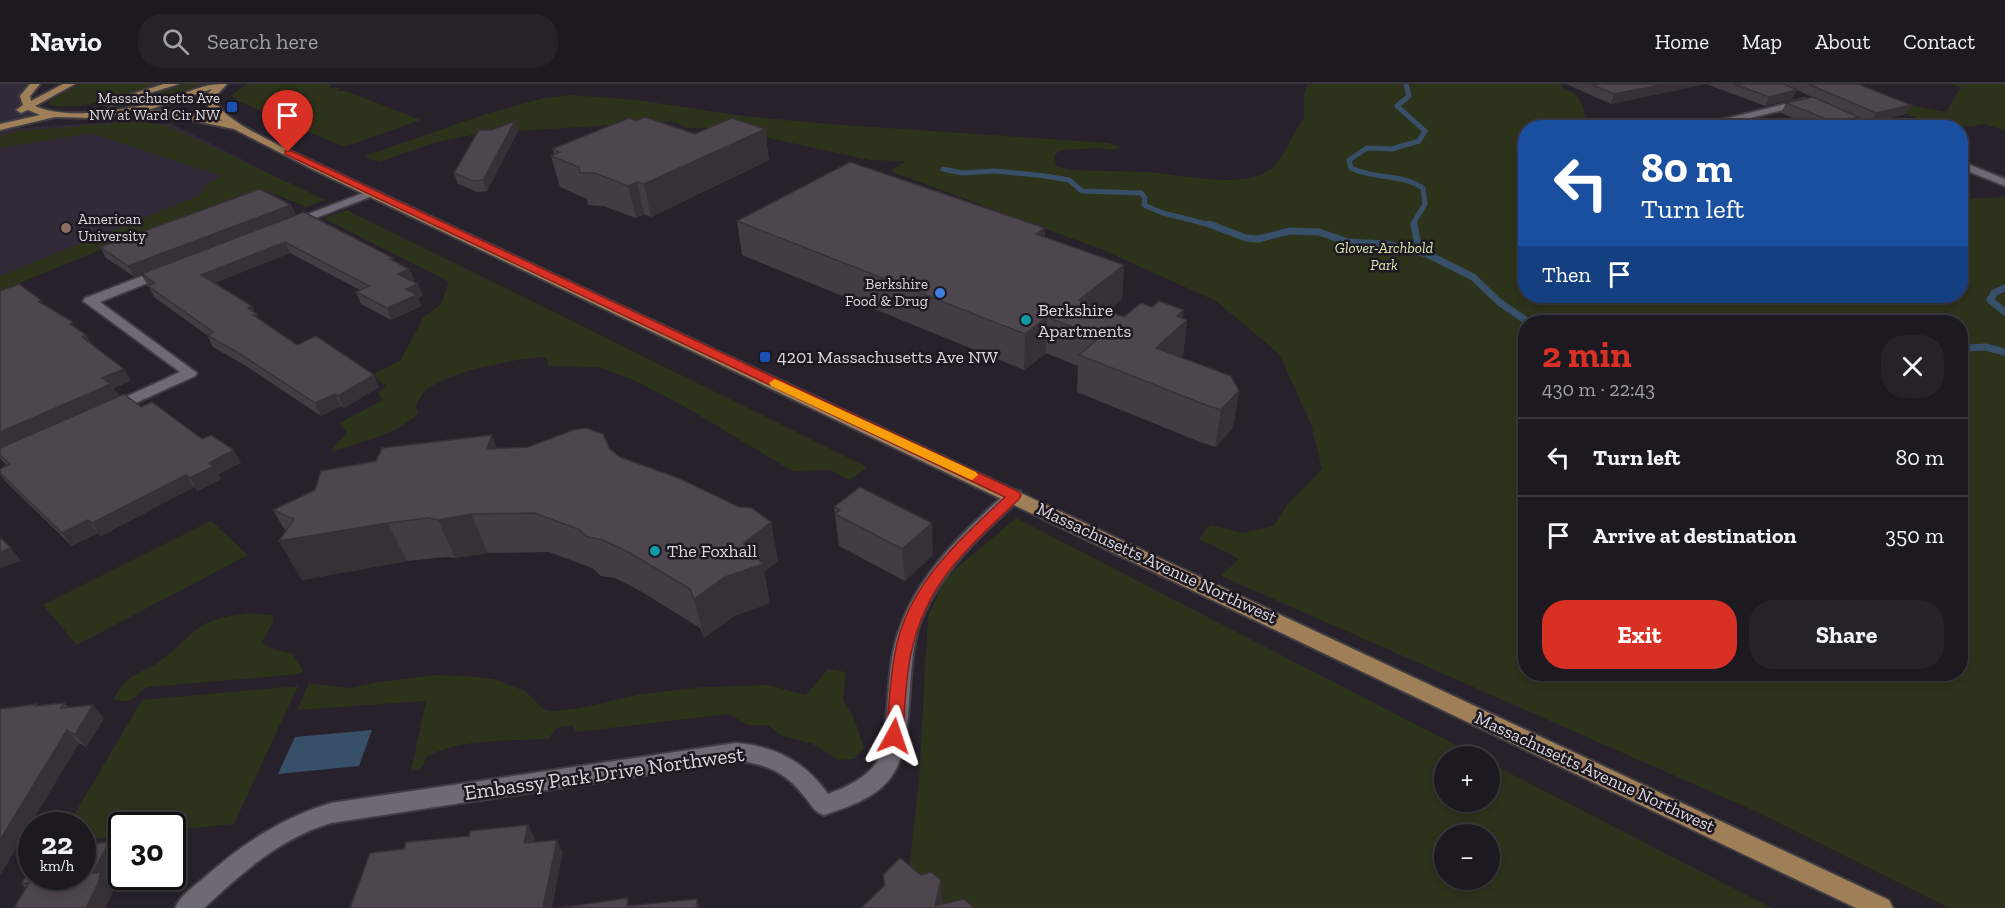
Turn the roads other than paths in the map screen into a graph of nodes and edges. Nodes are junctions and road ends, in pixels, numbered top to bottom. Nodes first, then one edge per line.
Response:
1 (35, 84) edge
2 (70, 84) edge
3 (174, 84) edge
4 (216, 84) edge
5 (222, 84) edge
6 (1789, 92) edge
7 (1809, 101) junction
8 (1819, 105) edge
9 (28, 106) junction
10 (1830, 110) edge
11 (56, 114) junction
12 (93, 115) junction
13 (0, 120) edge
14 (1728, 120) edge
15 (1853, 120) edge
16 (237, 126) junction
17 (0, 127) edge
18 (1968, 168) edge
19 (2005, 183) edge
20 (371, 192) junction
21 (278, 228) edge
22 (180, 266) edge
23 (99, 414) edge
24 (1014, 495) junction
25 (187, 908) edge
26 (1881, 908) edge

1 - 9 main road
2 - 9 main road
3 - 11 main road
4 - 12 main road
5 - 16 main road, Massachusetts Avenue Northwest
6 - 7 street
7 - 8 street
7 - 14 street
9 - 11 main road
9 - 13 main road
10 - 15 street
11 - 12 main road
11 - 17 main road
12 - 16 main road, Massachusetts Avenue Northwest
16 - 20 main road, Massachusetts Avenue Northwest
18 - 19 street
20 - 21 street
20 - 24 main road, Massachusetts Avenue Northwest
22 - 23 street
24 - 25 street, Embassy Park Drive Northwest
24 - 26 main road, Massachusetts Avenue Northwest

